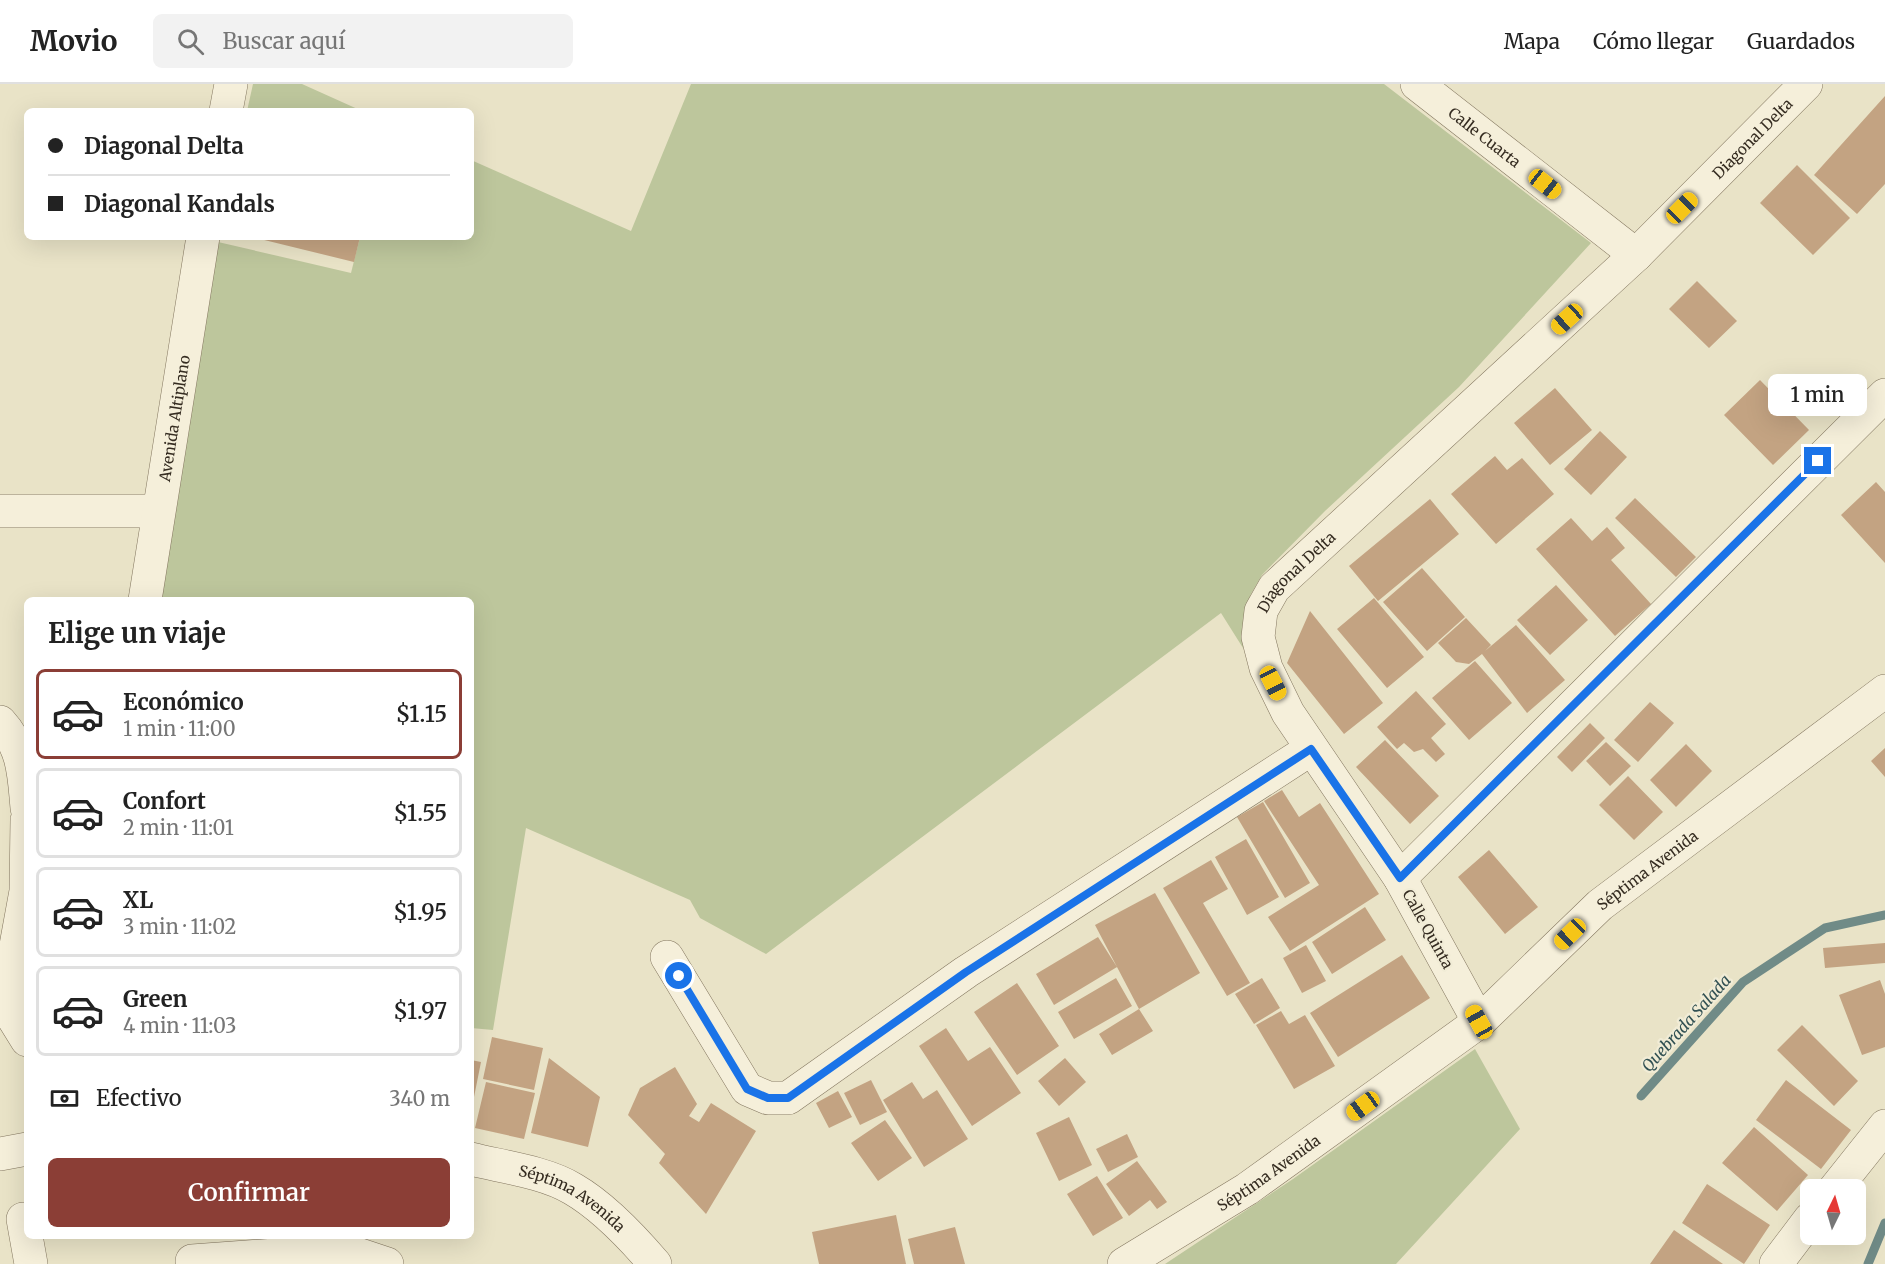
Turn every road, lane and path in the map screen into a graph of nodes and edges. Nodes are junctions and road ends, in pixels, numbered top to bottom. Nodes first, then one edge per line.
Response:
1 (231, 84) edge
2 (1418, 84) edge
3 (1806, 84) edge
4 (227, 108) edge
5 (203, 240) edge
6 (1636, 255) junction
7 (1885, 395) edge
8 (0, 511) edge
9 (158, 511) junction
10 (144, 597) edge
11 (1885, 691) edge
12 (0, 722) edge
13 (1311, 749) junction
14 (24, 772) edge
15 (1400, 878) junction
16 (24, 903) edge
17 (667, 957) dead end
18 (1479, 1022) junction
19 (16, 1033) edge
20 (1885, 1126) edge
21 (24, 1150) edge
22 (0, 1154) edge
23 (474, 1160) edge
24 (1843, 1179) edge
25 (17, 1220) edge
26 (1800, 1232) edge
27 (190, 1254) edge
28 (643, 1258) edge
29 (32, 1264) edge
30 (387, 1264) edge
31 (1124, 1264) edge
32 (1776, 1264) edge

1 - 4 street
2 - 6 street, Calle Cuarta
3 - 6 street, Diagonal Delta
5 - 9 street, Avenida Altiplano
6 - 13 street, Diagonal Delta
7 - 15 street
8 - 9 street
9 - 10 street, Avenida Altiplano
11 - 18 street, Séptima Avenida
12 - 14 street
13 - 15 street, Calle Quinta
13 - 17 street
15 - 18 street, Calle Quinta
16 - 19 street
18 - 31 street, Séptima Avenida
20 - 24 street
21 - 22 street
23 - 28 street, Séptima Avenida
25 - 29 street
26 - 32 street
27 - 30 street

